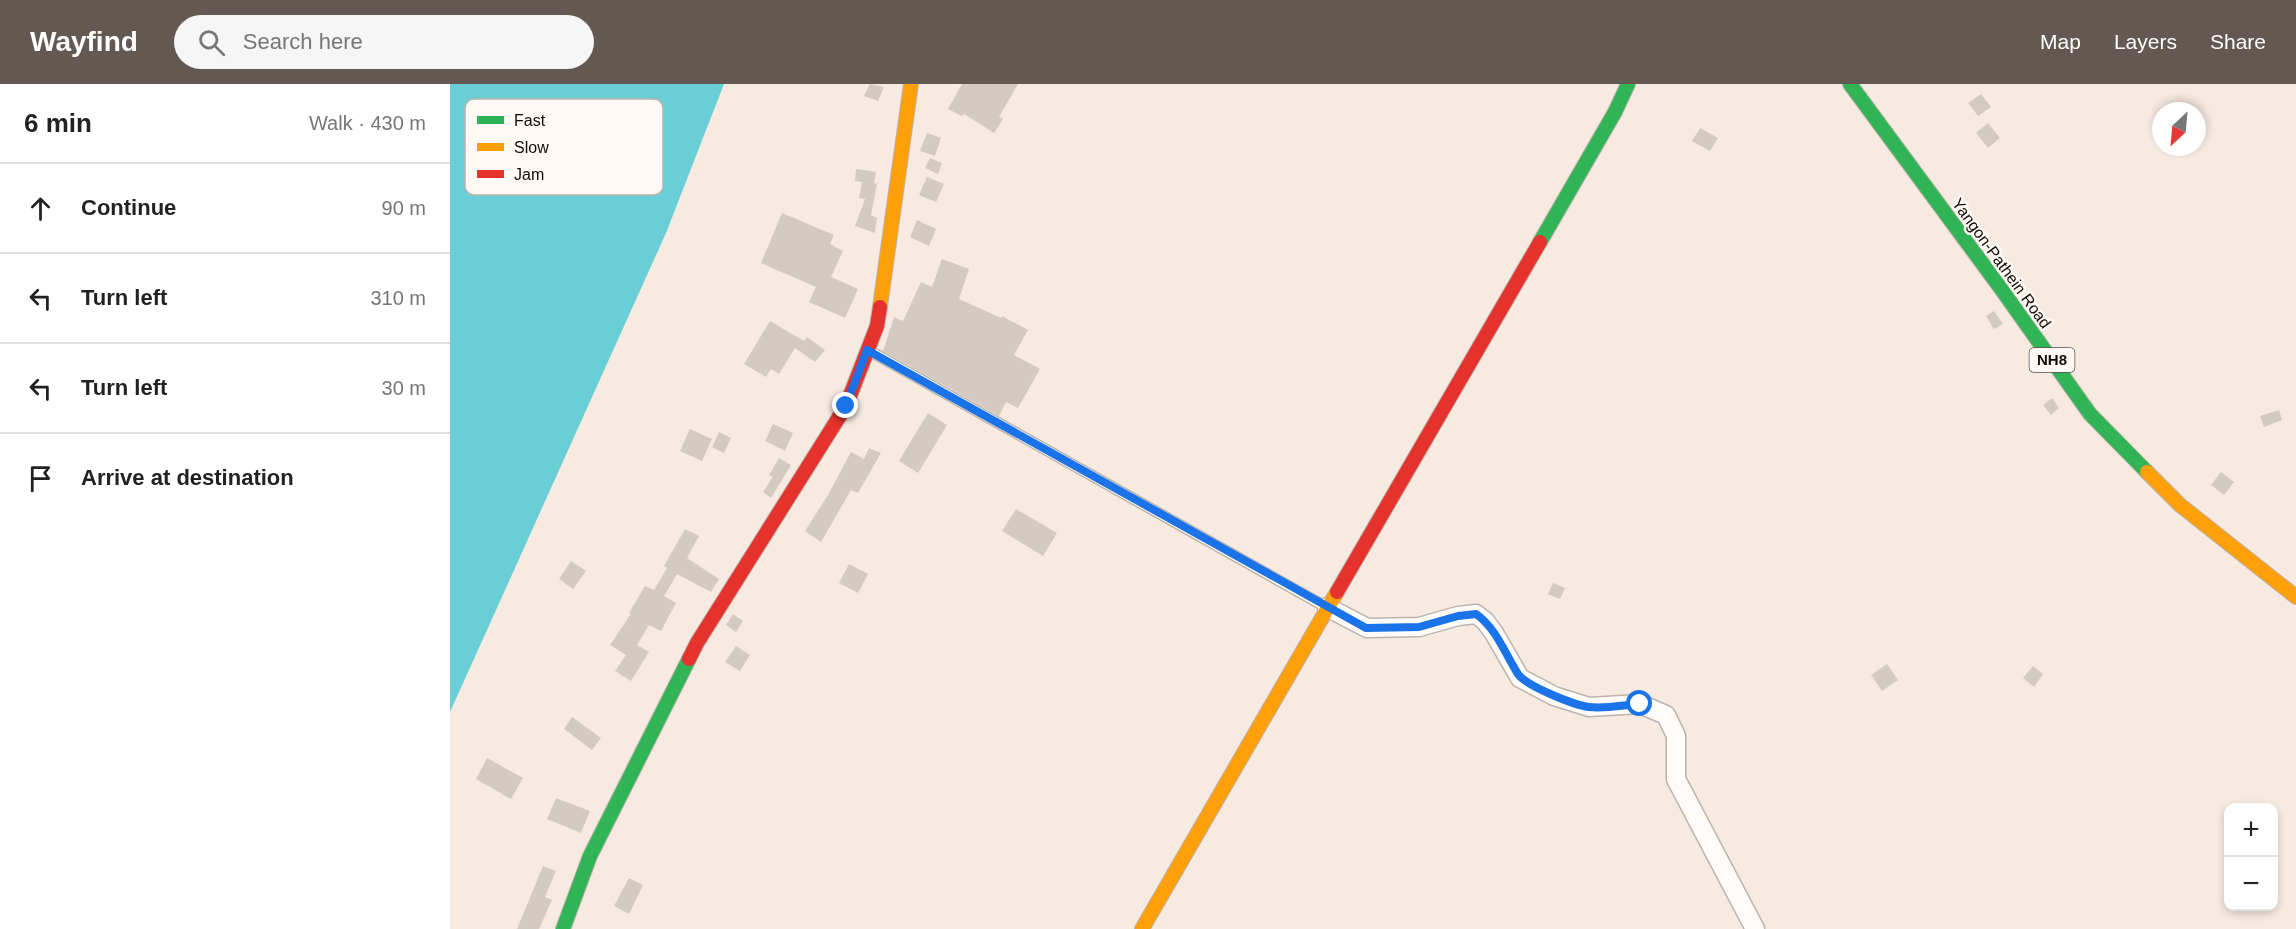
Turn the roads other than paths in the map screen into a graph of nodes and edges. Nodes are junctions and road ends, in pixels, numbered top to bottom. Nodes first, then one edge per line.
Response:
1 (911, 84) edge
2 (1628, 84) edge
3 (1850, 84) edge
4 (867, 350) junction
5 (2296, 597) edge
6 (1327, 607) junction
7 (563, 929) edge
8 (1142, 929) edge
9 (1755, 929) edge

1 - 4 main road
2 - 6 main road
3 - 5 main road, Yangon-Pathein Road / NH8
4 - 6 lane
4 - 7 main road
6 - 8 main road
6 - 9 street

